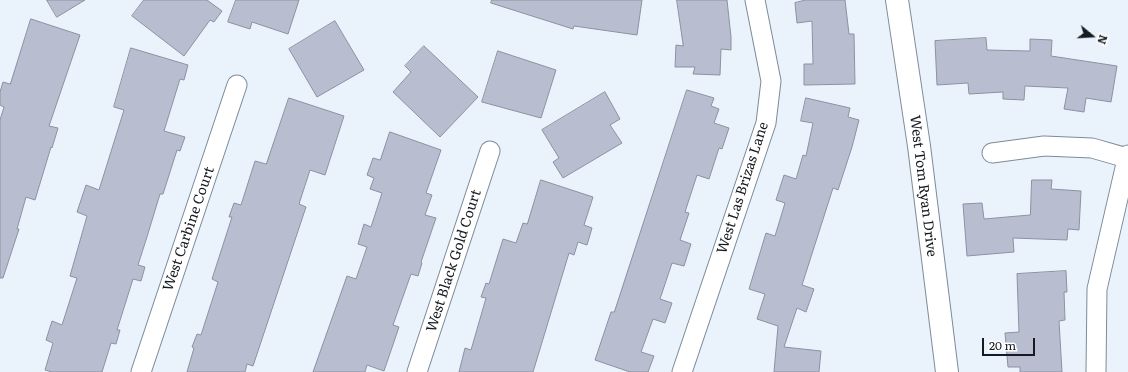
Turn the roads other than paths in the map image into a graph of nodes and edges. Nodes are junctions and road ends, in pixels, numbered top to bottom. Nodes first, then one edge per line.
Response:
1 (755, 0) edge
2 (897, 0) edge
3 (237, 85) dead end
4 (490, 151) dead end
5 (992, 153) dead end
6 (1128, 156) edge
7 (140, 372) edge
8 (417, 372) edge
9 (682, 372) edge
10 (947, 372) edge
11 (1096, 372) edge

1 - 9 street, West Las Brizas Lane
2 - 10 street, West Tom Ryan Drive
3 - 7 street, West Carbine Court
4 - 8 street, West Black Gold Court
5 - 6 street
6 - 11 street

